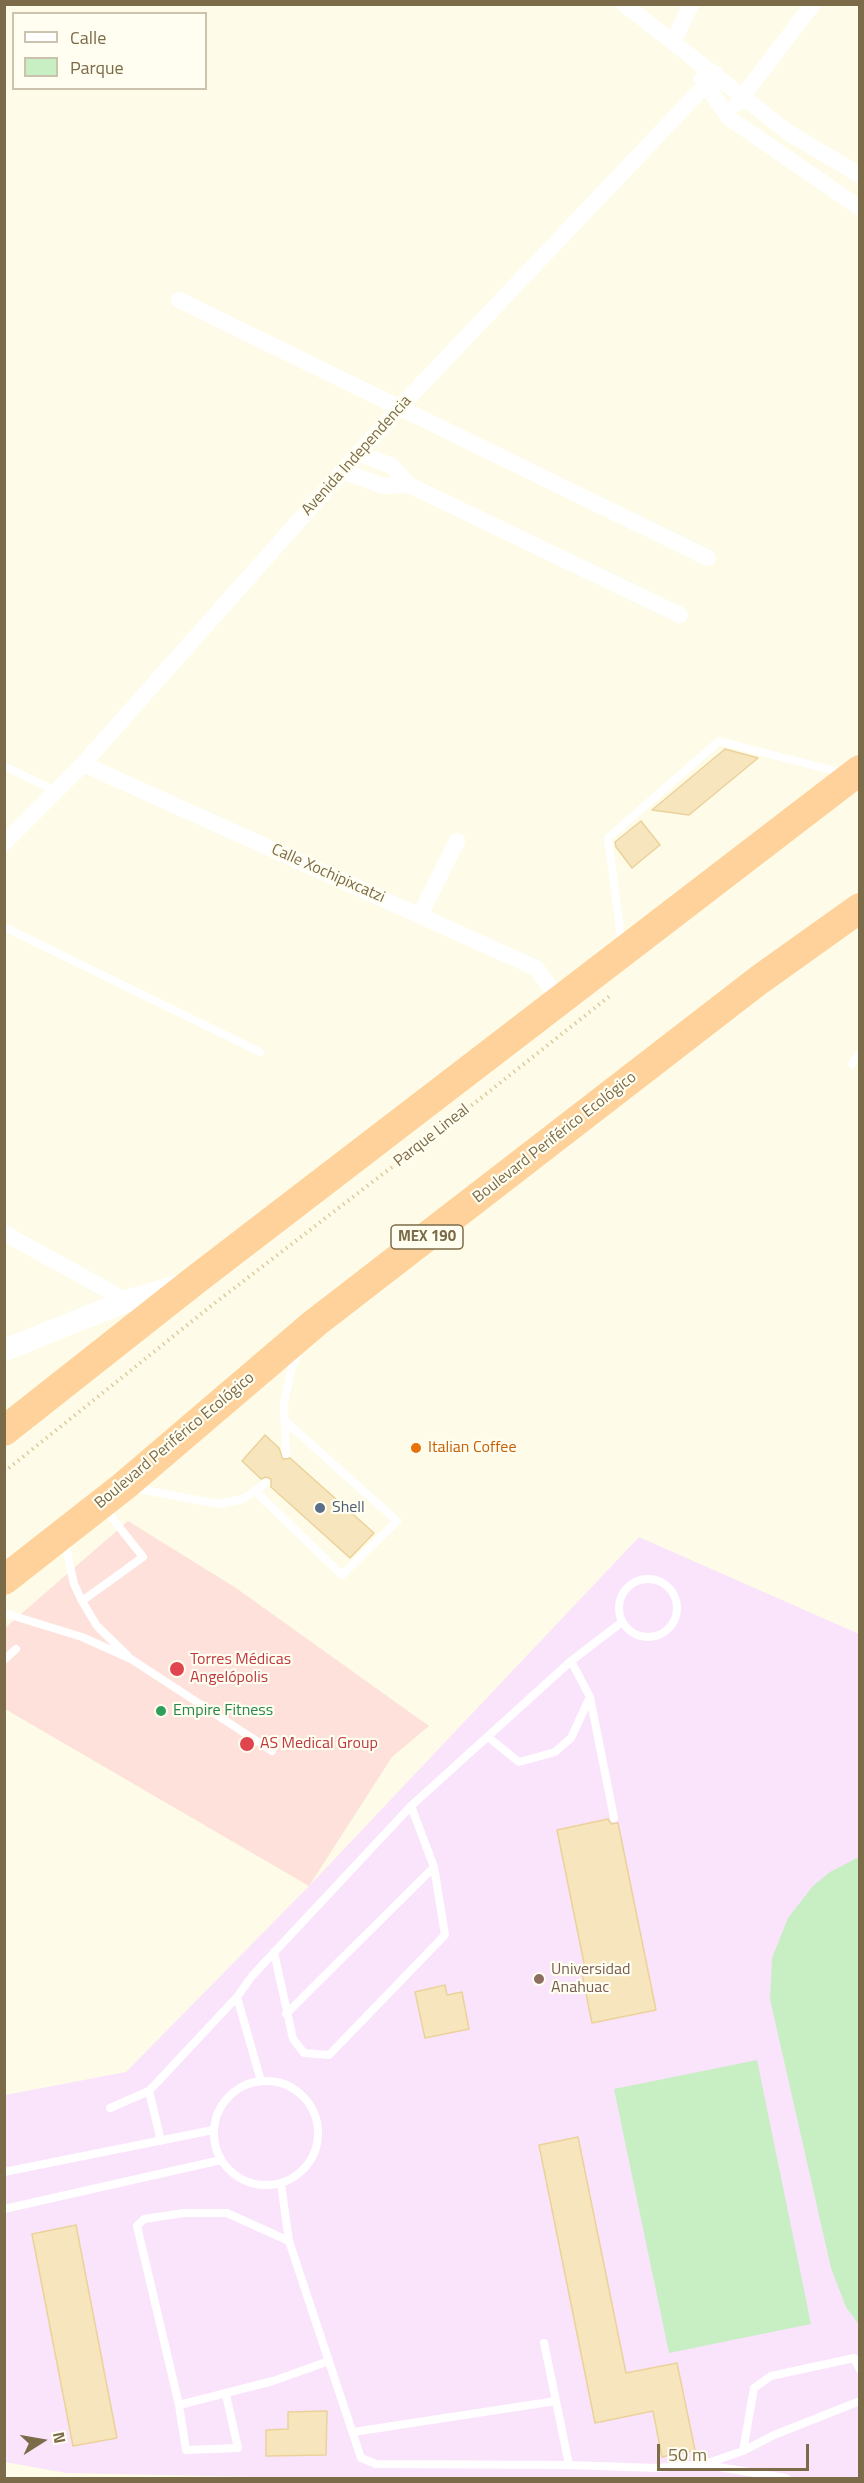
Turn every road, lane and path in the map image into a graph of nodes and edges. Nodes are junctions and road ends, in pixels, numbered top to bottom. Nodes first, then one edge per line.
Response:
1 (624, 4) edge
2 (691, 4) edge
3 (813, 4) edge
4 (673, 43) junction
5 (711, 81) junction
6 (742, 95) junction
7 (729, 118) junction
8 (860, 174) edge
9 (860, 208) edge
10 (179, 300) dead end
11 (400, 407) junction
12 (358, 453) junction
13 (342, 471) junction
14 (409, 485) junction
15 (708, 558) dead end
16 (680, 615) dead end
17 (83, 764) junction
18 (4, 766) edge
19 (856, 772) edge
20 (56, 792) junction
21 (457, 841) dead end
22 (4, 843) edge
23 (860, 908) edge
24 (420, 915) junction
25 (4, 927) edge
26 (623, 951) junction
27 (618, 990) dead end
28 (560, 1000) junction
29 (260, 1052) dead end
30 (860, 1053) edge
31 (852, 1064) dead end
32 (4, 1233) edge
33 (194, 1281) junction
34 (127, 1301) junction
35 (315, 1323) junction
36 (4, 1350) edge
37 (284, 1420) junction
38 (4, 1431) edge
39 (286, 1454) dead end
40 (4, 1472) edge
41 (266, 1484) dead end
42 (256, 1492) junction
43 (113, 1495) junction
44 (62, 1534) junction
45 (4, 1580) edge
46 (82, 1601) junction
47 (4, 1613) edge
48 (622, 1622) junction
49 (16, 1649) dead end
50 (131, 1659) junction
51 (4, 1660) edge
52 (571, 1661) junction
53 (590, 1697) junction
54 (488, 1737) junction
55 (272, 1750) dead end
56 (411, 1806) junction
57 (614, 1818) dead end
58 (435, 1867) junction
59 (274, 1952) junction
60 (237, 1997) junction
61 (286, 2014) junction
62 (261, 2081) junction
63 (149, 2091) junction
64 (110, 2108) dead end
65 (213, 2130) junction
66 (161, 2141) junction
67 (220, 2160) junction
68 (4, 2172) edge
69 (280, 2184) junction
70 (4, 2209) edge
71 (289, 2241) junction
72 (544, 2343) dead end
73 (329, 2361) junction
74 (860, 2370) edge
75 (226, 2394) junction
76 (556, 2401) junction
77 (860, 2401) edge
78 (179, 2405) junction
79 (353, 2432) junction
80 (743, 2451) junction
81 (705, 2464) junction
82 (569, 2465) junction
83 (786, 2478) edge

1 - 4 street
2 - 4 street
3 - 6 street
4 - 5 street
5 - 6 street
5 - 7 street
5 - 11 street, Avenida Independencia
6 - 7 street
6 - 8 street
7 - 9 street
10 - 11 street
11 - 12 street, Avenida Independencia
11 - 15 street
12 - 13 street, Avenida Independencia
12 - 14 street
13 - 14 street
13 - 17 street, Avenida Independencia
14 - 16 street
17 - 20 street, Avenida Independencia
17 - 24 street, Calle Xochipixcatzi
18 - 20 lane
19 - 26 highway
19 - 26 lane
20 - 22 street, Avenida Independencia
21 - 24 street
23 - 35 highway, Boulevard Periférico Ecológico / MEX 190
24 - 28 street, Calle Xochipixcatzi
25 - 29 lane
26 - 28 highway
27 - 40 path, Parque Lineal
28 - 33 highway
30 - 31 lane
32 - 34 street
33 - 34 street
33 - 38 highway
34 - 36 street
35 - 37 lane
35 - 43 highway, Boulevard Periférico Ecológico / MEX 190
37 - 39 lane
37 - 42 lane
41 - 42 lane
42 - 43 lane
43 - 44 highway, Boulevard Periférico Ecológico / MEX 190
43 - 46 lane
44 - 45 highway, Boulevard Periférico Ecológico / MEX 190
44 - 46 lane
46 - 50 lane
47 - 50 lane
48 - 48 lane
48 - 52 lane
49 - 51 lane
50 - 55 lane
52 - 53 lane
52 - 54 lane
53 - 54 lane
53 - 57 lane
54 - 56 lane
56 - 58 lane
56 - 59 lane
58 - 61 lane
58 - 61 lane
59 - 60 lane
59 - 61 lane
60 - 62 lane
60 - 63 lane
62 - 65 lane
62 - 69 lane
63 - 64 lane
63 - 66 lane
65 - 66 lane
65 - 67 lane
66 - 68 lane
67 - 69 lane
67 - 70 lane
69 - 71 lane
71 - 73 lane
71 - 78 lane
72 - 76 lane
73 - 75 lane
73 - 79 lane
74 - 80 lane
75 - 78 lane
75 - 78 lane
76 - 79 lane
76 - 82 lane
77 - 80 lane
79 - 82 lane
80 - 81 lane
81 - 82 lane
81 - 83 lane

